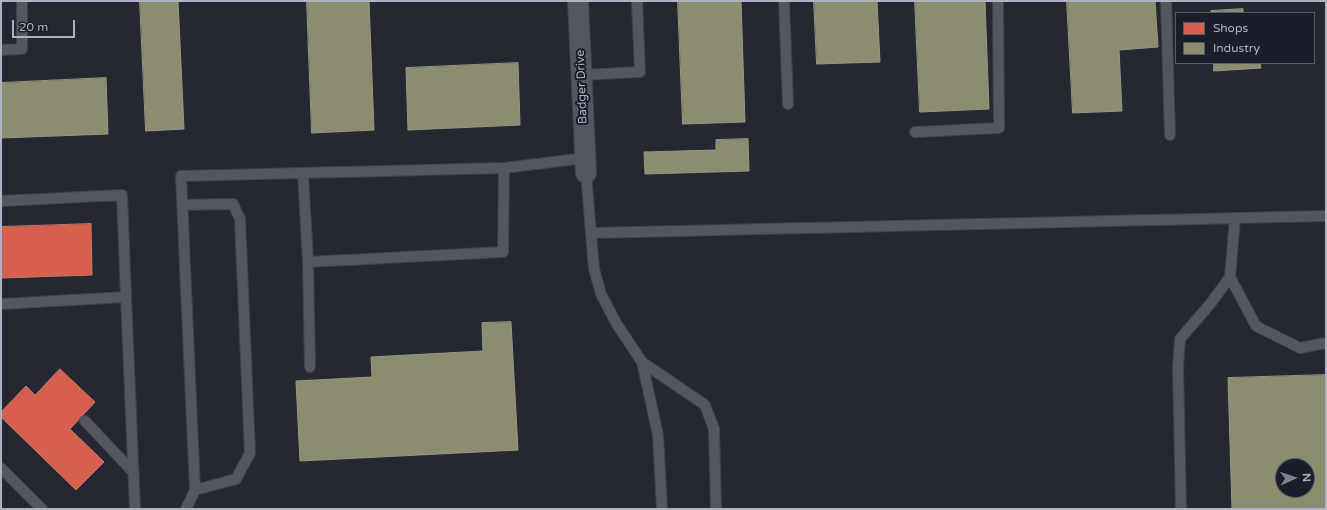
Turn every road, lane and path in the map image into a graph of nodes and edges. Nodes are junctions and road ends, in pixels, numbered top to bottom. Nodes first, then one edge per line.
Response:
1 (22, 1) edge
2 (578, 1) edge
3 (637, 1) edge
4 (784, 1) edge
5 (998, 1) edge
6 (1166, 1) edge
7 (1, 50) edge
8 (582, 75) junction
9 (788, 104) dead end
10 (915, 132) dead end
11 (1170, 135) dead end
12 (585, 166) junction
13 (504, 168) junction
14 (303, 173) junction
15 (1, 201) edge
16 (183, 205) junction
17 (1326, 216) edge
18 (1235, 218) junction
19 (591, 233) junction
20 (308, 262) junction
21 (1230, 277) junction
22 (126, 297) junction
23 (1, 304) edge
24 (1326, 342) edge
25 (642, 362) junction
26 (310, 367) dead end
27 (85, 420) dead end
28 (1, 468) edge
29 (134, 473) junction
30 (195, 490) junction
31 (42, 509) edge
32 (135, 509) edge
33 (186, 509) edge
34 (662, 509) edge
35 (716, 509) edge
36 (1181, 509) edge

1 - 7 lane
2 - 8 street, Badger Drive
3 - 8 lane
4 - 9 lane
5 - 10 lane
6 - 11 lane
8 - 12 street, Badger Drive
12 - 13 lane
12 - 19 lane
13 - 14 lane
13 - 20 lane
14 - 16 lane
14 - 20 lane
15 - 22 lane
16 - 30 lane
16 - 30 lane
17 - 18 lane
18 - 19 lane
18 - 21 lane
19 - 25 lane
20 - 26 lane
21 - 24 lane
21 - 36 lane
22 - 23 lane
22 - 29 lane
25 - 34 lane
25 - 35 lane
27 - 29 lane
28 - 31 lane
29 - 32 lane
30 - 33 lane

